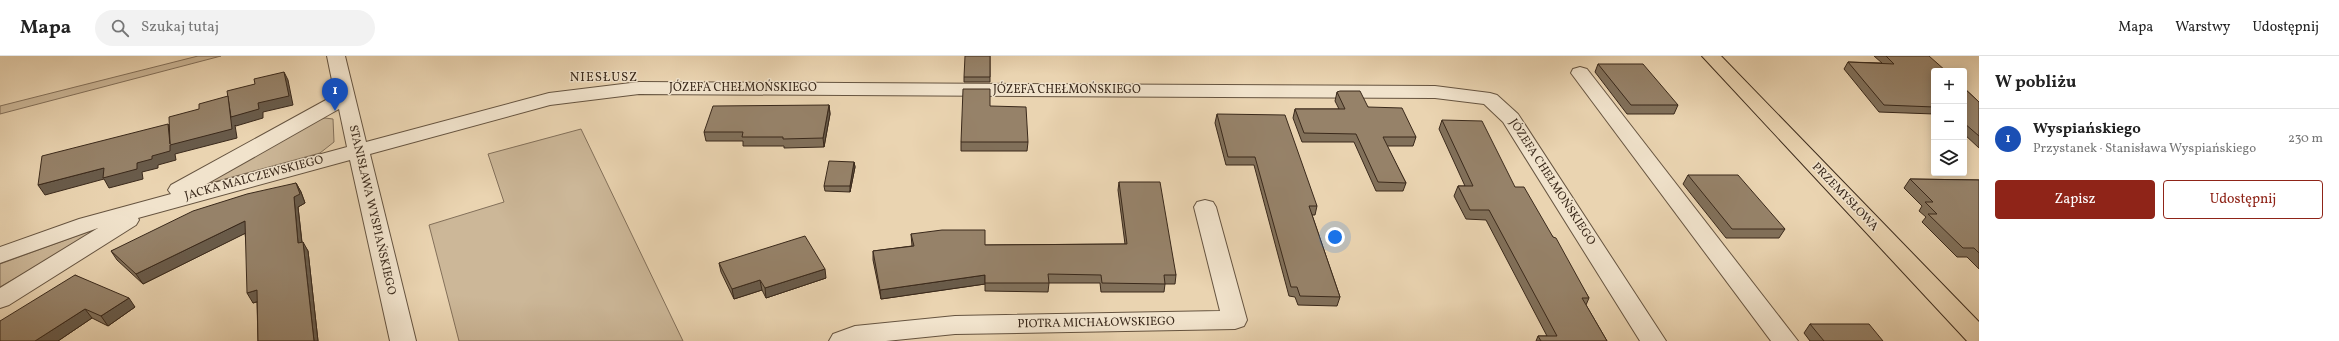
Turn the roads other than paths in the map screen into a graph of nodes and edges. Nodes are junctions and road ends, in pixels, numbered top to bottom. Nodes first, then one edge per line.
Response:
1 (336, 56) edge
2 (1710, 56) edge
3 (1580, 74) dead end
4 (346, 97) junction
5 (358, 150) junction
6 (149, 207) junction
7 (1205, 207) dead end
8 (0, 255) edge
9 (0, 299) edge
10 (1979, 338) edge
11 (403, 341) edge
12 (842, 341) edge
13 (1653, 341) edge
14 (1785, 341) edge

1 - 4 street, STANISŁAWA WYSPIAŃSKIEGO
2 - 10 main road, PRZEMYSŁOWA
3 - 14 street
4 - 5 street, STANISŁAWA WYSPIAŃSKIEGO
4 - 6 street
5 - 6 street, JACKA MALCZEWSKIEGO
5 - 11 street, STANISŁAWA WYSPIAŃSKIEGO
5 - 13 street, JÓZEFA CHEŁMOŃSKIEGO
6 - 8 street, JACKA MALCZEWSKIEGO
6 - 9 street, JACKA MALCZEWSKIEGO
7 - 12 street, PIOTRA MICHAŁOWSKIEGO

